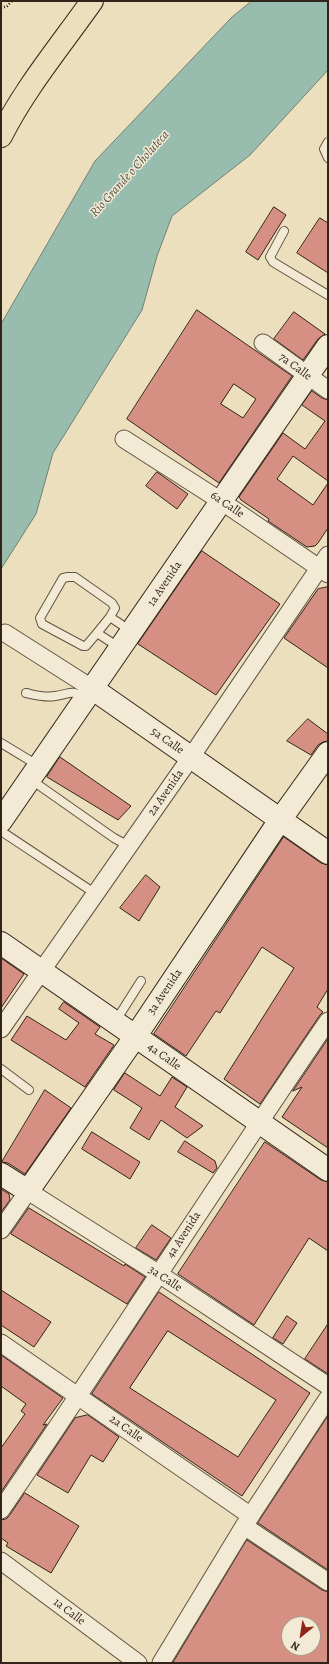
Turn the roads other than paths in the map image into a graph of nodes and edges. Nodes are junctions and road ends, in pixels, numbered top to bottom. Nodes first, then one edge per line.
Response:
1 (80, 1) edge
2 (92, 1) edge
3 (1, 114) edge
4 (1, 136) edge
5 (328, 142) edge
6 (328, 158) edge
7 (284, 231) dead end
8 (328, 295) edge
9 (263, 343) dead end
10 (328, 346) edge
11 (307, 376) junction
12 (328, 390) edge
13 (124, 439) dead end
14 (221, 501) junction
15 (325, 566) edge
16 (110, 617) junction
17 (4, 633) dead end
18 (97, 633) junction
19 (126, 640) junction
20 (26, 693) dead end
21 (90, 693) junction
22 (1, 743) edge
23 (328, 753) edge
24 (191, 757) junction
25 (35, 773) junction
26 (280, 820) junction
27 (1, 822) edge
28 (1, 831) edge
29 (129, 846) junction
30 (328, 853) edge
31 (96, 894) junction
32 (1, 943) edge
33 (43, 970) junction
34 (142, 981) dead end
35 (328, 1021) edge
36 (114, 1022) junction
37 (1, 1029) edge
38 (135, 1038) junction
39 (1, 1069) edge
40 (29, 1090) dead end
41 (259, 1122) junction
42 (328, 1170) edge
43 (1, 1174) edge
44 (28, 1191) junction
45 (1, 1230) edge
46 (159, 1274) junction
47 (1, 1343) edge
48 (328, 1386) edge
49 (79, 1396) junction
50 (328, 1398) edge
51 (1, 1510) edge
52 (247, 1521) junction
53 (1, 1561) edge
54 (328, 1582) edge
55 (138, 1663) edge
56 (161, 1663) edge

1 - 3 main road
2 - 4 main road
5 - 6 lane
7 - 8 lane
9 - 11 street, 7a Calle
10 - 11 street, 1a Avenida
11 - 12 street, 7a Calle
11 - 14 street, 1a Avenida
13 - 14 street, 6a Calle
14 - 15 street, 6a Calle
14 - 19 street, 1a Avenida
15 - 24 street, 2a Avenida
16 - 18 lane
16 - 18 lane
16 - 19 lane
17 - 21 street, 5a Calle
18 - 19 lane
19 - 21 street, 1a Avenida
20 - 21 lane
21 - 24 street, 5a Calle
21 - 25 street, 1a Avenida
22 - 25 lane
23 - 26 street, 3a Avenida
24 - 26 street, 5a Calle
24 - 29 street, 2a Avenida
25 - 27 street, 1a Avenida
25 - 29 lane
26 - 30 street, 5a Calle
26 - 38 street, 3a Avenida
28 - 31 lane
29 - 31 street, 2a Avenida
31 - 33 street, 2a Avenida
32 - 33 street, 4a Calle
33 - 36 street, 4a Calle
33 - 37 street, 2a Avenida
34 - 36 lane
35 - 41 street, 4a Avenida
36 - 38 street, 4a Calle
38 - 41 street, 4a Calle
38 - 44 street, 3a Avenida
39 - 40 lane
41 - 42 street, 4a Calle
41 - 46 street, 4a Avenida
43 - 44 street, 3a Calle
44 - 45 street, 3a Avenida
44 - 46 street, 3a Calle
46 - 48 street, 3a Calle
46 - 49 street, 4a Avenida
47 - 49 street, 2a Calle
49 - 51 street, 4a Avenida
49 - 52 street, 2a Calle
50 - 52 street
52 - 54 street, 2a Calle
52 - 56 street
53 - 55 street, 1a Calle

